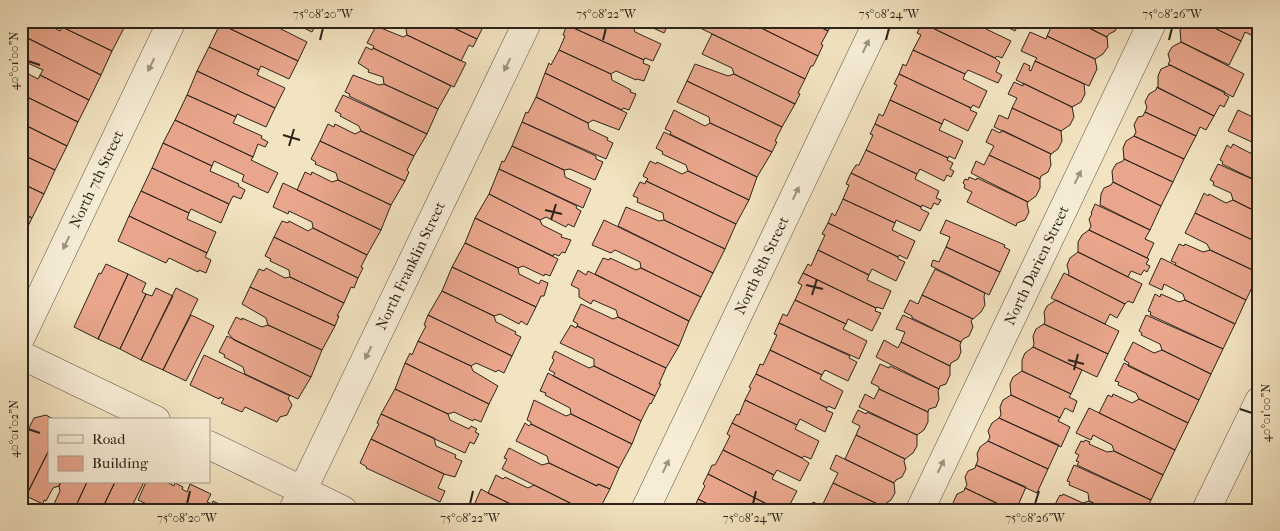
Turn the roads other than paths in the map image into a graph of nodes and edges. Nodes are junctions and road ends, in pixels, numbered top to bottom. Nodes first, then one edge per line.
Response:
1 (172, 21) edge
2 (528, 21) edge
3 (878, 21) edge
4 (1153, 21) edge
5 (21, 337) edge
6 (21, 355) edge
7 (1259, 401) edge
8 (152, 418) edge
9 (210, 446) edge
10 (298, 500) edge
11 (343, 510) edge
12 (645, 510) edge
13 (920, 510) edge
14 (1206, 510) edge

1 -> 5 street, North 7th Street
2 -> 10 street, North Franklin Street
12 -> 3 street, North 8th Street
13 -> 4 street, North Darien Street
6 - 8 street
7 - 14 street
9 - 10 street
10 - 11 street

